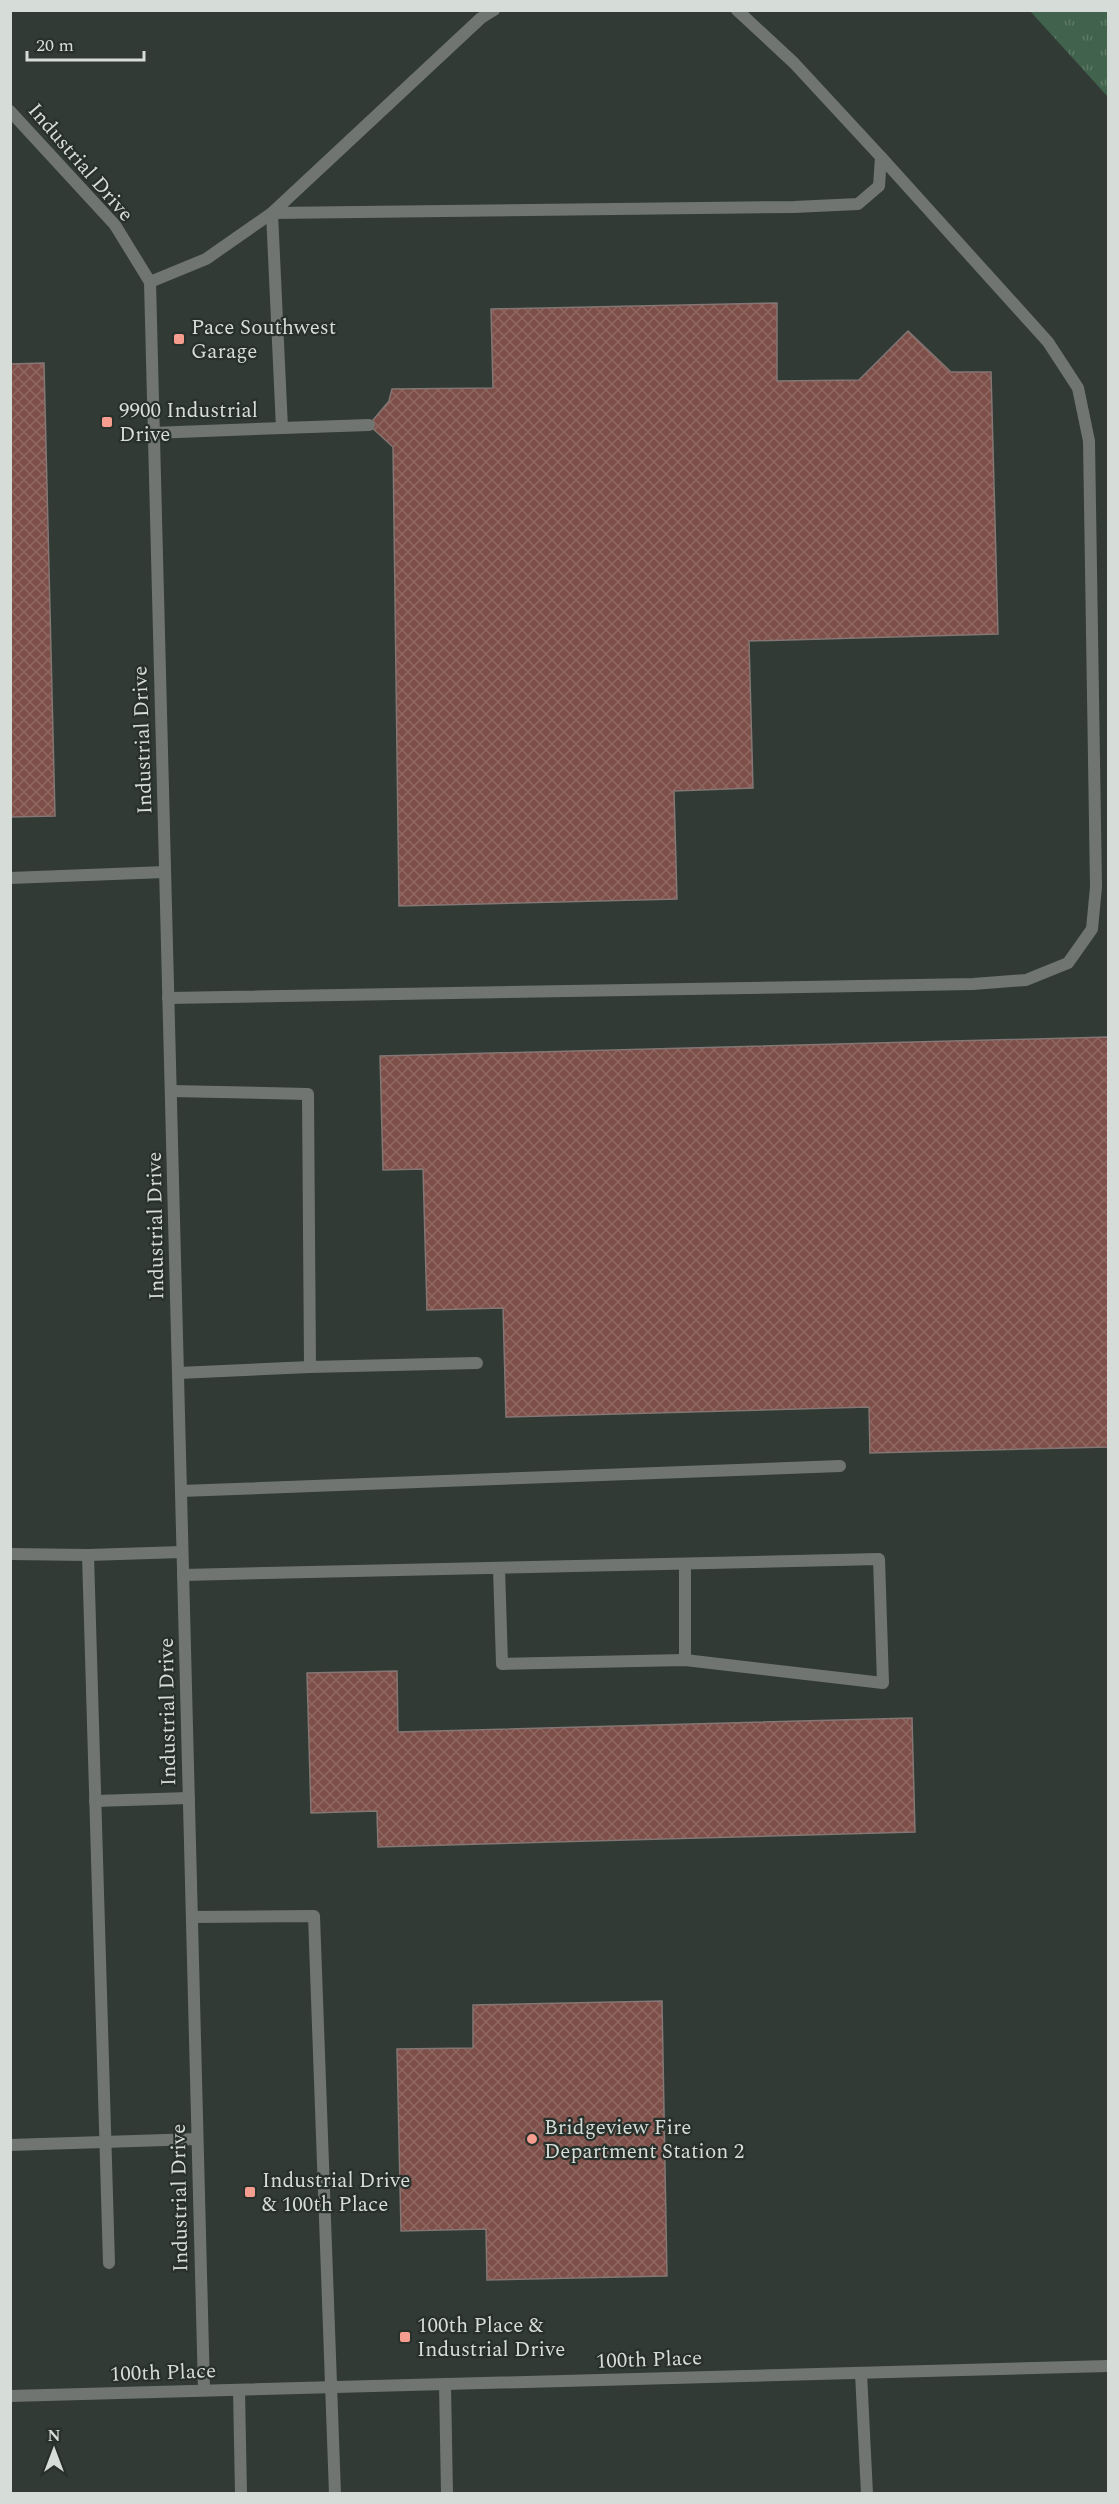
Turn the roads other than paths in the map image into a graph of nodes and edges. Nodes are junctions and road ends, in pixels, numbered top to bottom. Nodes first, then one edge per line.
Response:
1 (494, 10) edge
2 (737, 10) edge
3 (12, 115) edge
4 (882, 158) junction
5 (272, 213) junction
6 (150, 282) junction
7 (369, 425) dead end
8 (282, 428) junction
9 (152, 433) junction
10 (165, 872) junction
11 (10, 878) edge
12 (168, 998) junction
13 (171, 1091) junction
14 (477, 1363) dead end
15 (310, 1367) junction
16 (178, 1374) junction
17 (840, 1466) dead end
18 (181, 1491) junction
19 (182, 1552) junction
20 (10, 1554) edge
21 (88, 1555) junction
22 (685, 1564) junction
23 (499, 1568) junction
24 (183, 1575) junction
25 (685, 1660) junction
26 (189, 1798) junction
27 (95, 1801) junction
28 (192, 1917) junction
29 (198, 2139) junction
30 (106, 2140) junction
31 (10, 2145) edge
32 (109, 2264) dead end
33 (1108, 2366) edge
34 (861, 2373) junction
35 (445, 2384) junction
36 (332, 2387) junction
37 (204, 2390) junction
38 (239, 2390) junction
39 (10, 2396) edge
40 (241, 2493) edge
41 (335, 2493) edge
42 (447, 2493) edge
43 (867, 2493) edge

1 - 5 street
2 - 4 street
3 - 6 street, Industrial Drive
4 - 5 street
4 - 12 street
5 - 6 street
5 - 8 street
6 - 9 street, Industrial Drive
7 - 8 street
8 - 9 street
9 - 10 street, Industrial Drive
10 - 11 street
10 - 12 street, Industrial Drive
12 - 13 street, Industrial Drive
13 - 15 street
13 - 16 street, Industrial Drive
14 - 15 street
15 - 16 street
16 - 18 street, Industrial Drive
17 - 18 street
18 - 19 street, Industrial Drive
19 - 21 street
19 - 24 street, Industrial Drive
20 - 21 street
21 - 27 street
22 - 23 street
22 - 25 street
22 - 25 street
23 - 24 street
23 - 25 street
24 - 26 street, Industrial Drive
26 - 27 street
26 - 28 street, Industrial Drive
27 - 30 street
28 - 29 street, Industrial Drive
28 - 36 street
29 - 30 street
29 - 37 street, Industrial Drive
30 - 31 street
30 - 32 street
33 - 34 street, 100th Place
34 - 35 street, 100th Place
34 - 43 street
35 - 36 street, 100th Place
35 - 42 street
36 - 38 street, 100th Place
36 - 41 street
37 - 38 street, 100th Place
37 - 39 street, 100th Place
38 - 40 street

